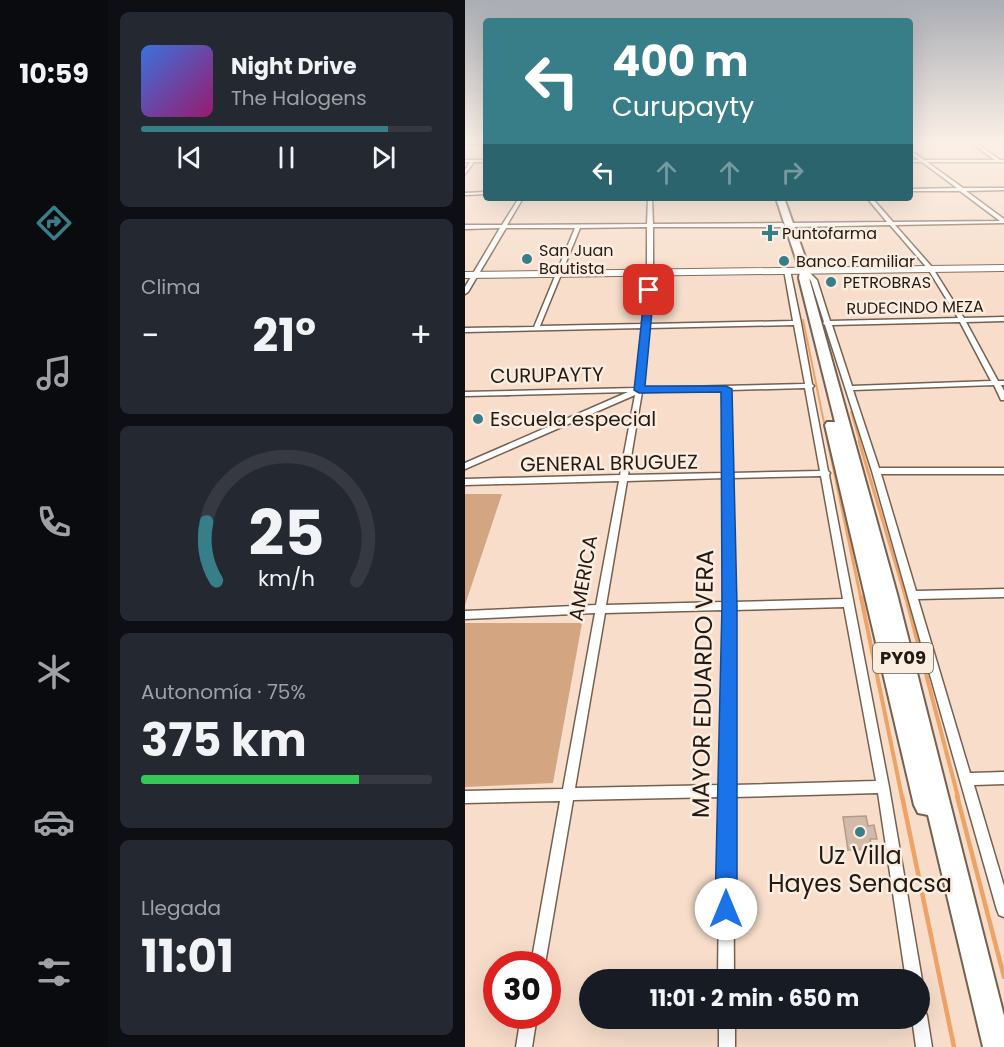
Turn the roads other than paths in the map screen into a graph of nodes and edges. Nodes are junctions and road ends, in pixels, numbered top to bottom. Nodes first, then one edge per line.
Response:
1 (963, 191) edge
2 (483, 193) edge
3 (465, 194) edge
4 (519, 201) edge
5 (650, 201) edge
6 (775, 201) edge
7 (781, 201) edge
8 (872, 201) edge
9 (1004, 222) edge
10 (893, 224) junction
11 (786, 225) junction
12 (578, 226) junction
13 (649, 226) junction
14 (465, 227) edge
15 (504, 228) junction
16 (1004, 266) edge
17 (929, 267) junction
18 (797, 269) junction
19 (650, 271) junction
20 (560, 272) junction
21 (471, 274) edge
22 (465, 292) edge
23 (1004, 319) edge
24 (962, 320) junction
25 (826, 322) junction
26 (798, 323) junction
27 (647, 326) junction
28 (537, 327) junction
29 (465, 330) edge
30 (1000, 383) edge
31 (810, 386) junction
32 (843, 388) junction
33 (726, 389) junction
34 (639, 390) junction
35 (465, 394) edge
36 (1004, 398) edge
37 (465, 466) edge
38 (876, 471) junction
39 (1004, 471) edge
40 (826, 473) junction
41 (729, 477) junction
42 (623, 479) junction
43 (465, 482) edge
44 (1004, 593) edge
45 (913, 595) junction
46 (847, 603) junction
47 (729, 605) junction
48 (599, 609) junction
49 (465, 615) edge
50 (1004, 778) edge
51 (965, 779) junction
52 (883, 786) junction
53 (725, 790) junction
54 (567, 792) junction
55 (465, 797) edge
56 (1004, 910) edge
57 (540, 951) edge
58 (726, 969) edge
59 (912, 969) edge
60 (527, 1029) edge
61 (727, 1029) edge
62 (921, 1029) edge
63 (524, 1047) edge
64 (727, 1047) edge
65 (924, 1047) edge
66 (986, 1047) edge
67 (998, 1047) edge

1 - 9 street
2 - 3 street
4 - 15 street
5 - 13 street, AMERICA
6 - 11 highway, PY09
7 - 11 highway, PY09
8 - 10 street
9 - 10 street
10 - 11 street
10 - 17 street
11 - 13 street
11 - 18 highway, PY09
12 - 13 street
12 - 15 street
12 - 20 street
13 - 19 street, AMERICA
14 - 15 street
15 - 21 street
16 - 17 street
17 - 18 street
17 - 24 street
18 - 19 street
18 - 25 street
18 - 26 street
18 - 32 highway, PY09
18 - 66 highway, PY09
19 - 20 street
19 - 27 street, AMERICA
20 - 21 street
20 - 28 street
21 - 22 street
23 - 24 street, RUDECINDO MEZA
24 - 25 street, RUDECINDO MEZA
24 - 30 street
25 - 32 street
26 - 27 street
26 - 31 street
27 - 28 street
27 - 34 street, AMERICA
28 - 29 street
30 - 32 street
30 - 36 street
31 - 33 street, CURUPAYTY
31 - 40 street
32 - 38 street
32 - 67 highway, PY09
33 - 34 street, CURUPAYTY
33 - 41 street, MAYOR EDUARDO VERA
34 - 35 street, CURUPAYTY
34 - 37 street
34 - 42 street, AMERICA
38 - 39 street
38 - 45 street
40 - 41 street, GENERAL BRUGUEZ
40 - 46 street
41 - 42 street, GENERAL BRUGUEZ
41 - 47 street, MAYOR EDUARDO VERA
42 - 43 street, GENERAL BRUGUEZ
42 - 48 street, AMERICA
44 - 45 street
45 - 51 street
46 - 47 street
46 - 52 street
47 - 48 street
47 - 53 street, MAYOR EDUARDO VERA
48 - 49 street
48 - 54 street, AMERICA
50 - 51 street
51 - 56 street
52 - 53 street
52 - 59 street
53 - 54 street
53 - 58 street, MAYOR EDUARDO VERA
54 - 55 street
54 - 57 street, AMERICA
60 - 63 street
61 - 64 street
62 - 65 street

